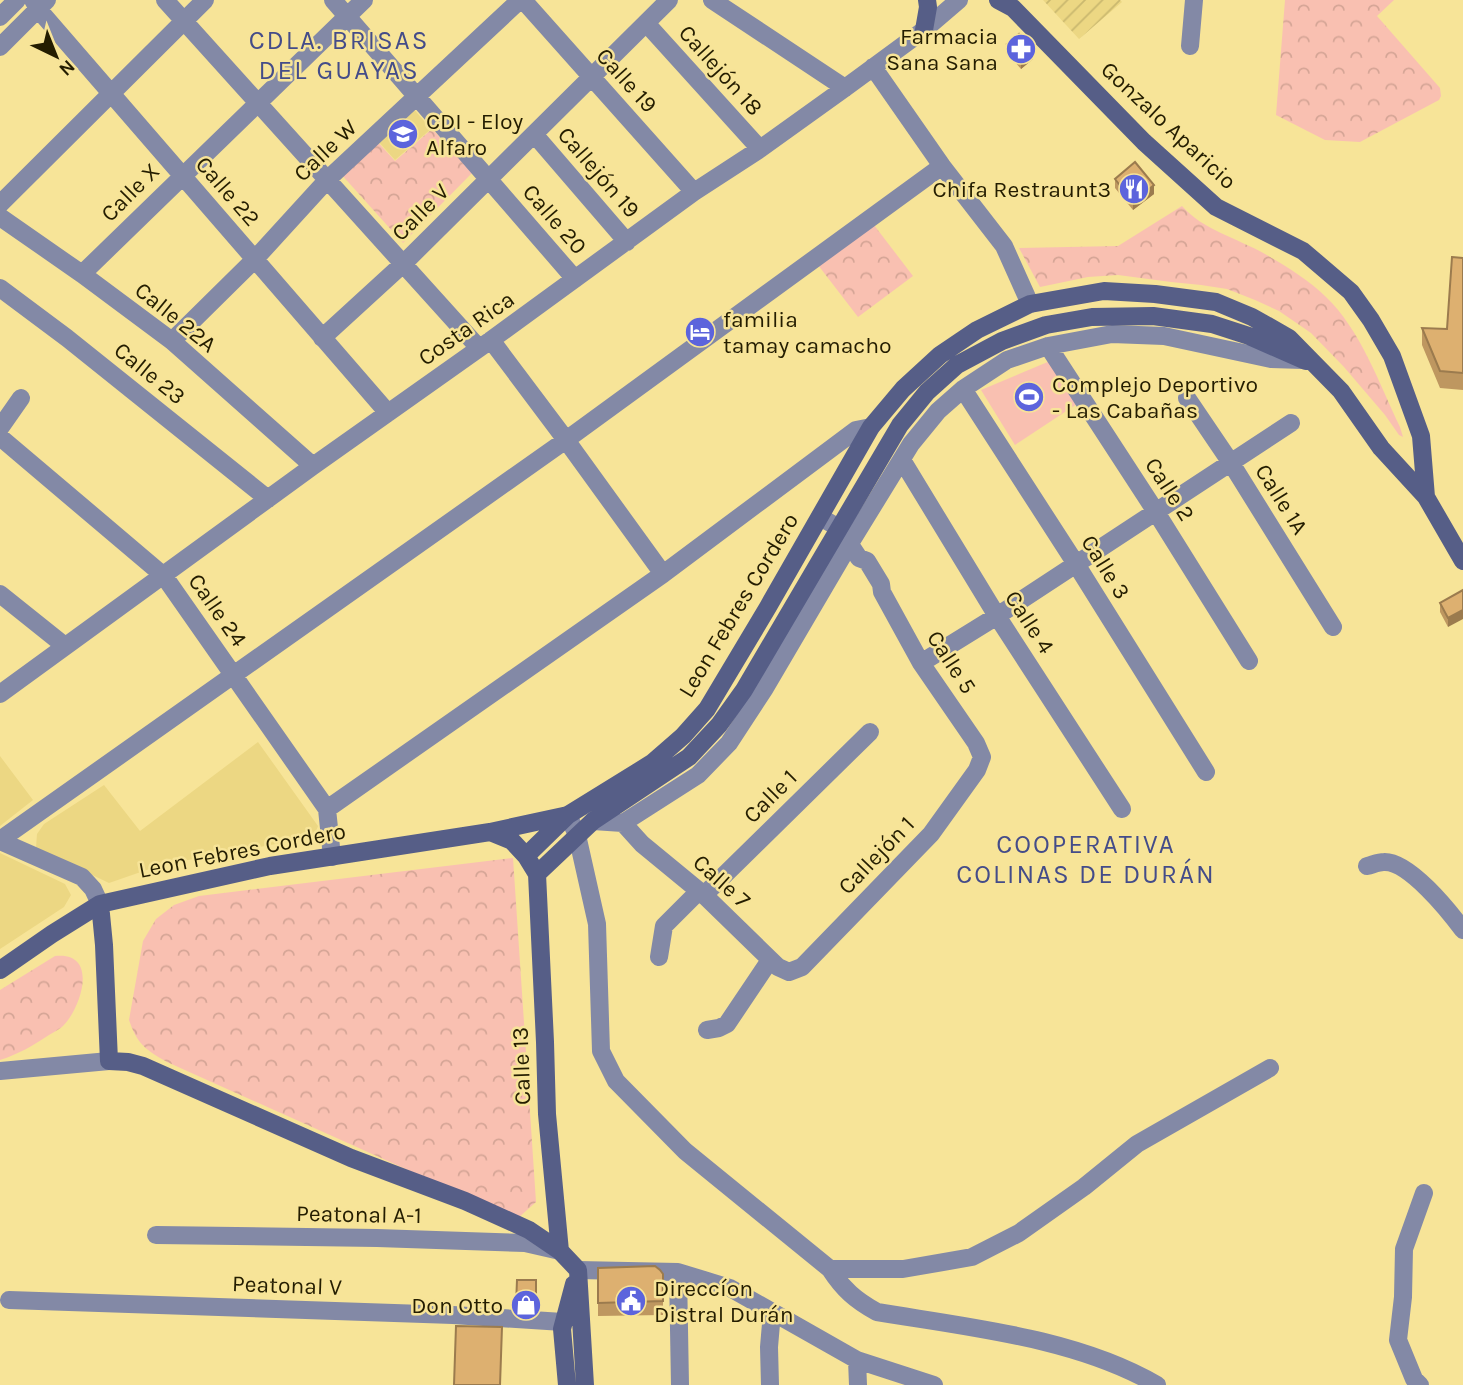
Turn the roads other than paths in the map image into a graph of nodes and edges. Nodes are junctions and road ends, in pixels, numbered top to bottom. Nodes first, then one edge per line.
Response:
1 (18, 0) edge
2 (165, 0) edge
3 (205, 0) edge
4 (333, 0) edge
5 (364, 0) edge
6 (521, 0) edge
7 (669, 0) edge
8 (712, 0) edge
9 (928, 0) edge
10 (959, 0) edge
11 (998, 0) edge
12 (1194, 0) edge
13 (40, 3) edge
14 (347, 16) junction
15 (0, 17) edge
16 (184, 21) junction
17 (646, 23) junction
18 (924, 30) junction
19 (1190, 46) dead end
20 (0, 47) edge
21 (873, 67) junction
22 (592, 76) junction
23 (845, 88) junction
24 (110, 94) junction
25 (417, 97) junction
26 (258, 103) junction
27 (534, 134) junction
28 (760, 149) junction
29 (942, 166) junction
30 (182, 175) junction
31 (328, 179) junction
32 (488, 180) junction
33 (694, 192) junction
34 (0, 204) edge
35 (0, 217) edge
36 (627, 242) junction
37 (255, 259) junction
38 (404, 263) junction
39 (82, 274) junction
40 (575, 279) junction
41 (0, 288) edge
42 (1030, 304) junction
43 (1247, 315) junction
44 (1241, 333) junction
45 (322, 338) junction
46 (172, 341) junction
47 (485, 344) junction
48 (1048, 346) junction
49 (1310, 363) junction
50 (963, 389) junction
51 (21, 398) dead end
52 (1187, 398) dead end
53 (388, 413) junction
54 (1291, 423) dead end
55 (871, 427) junction
56 (0, 428) edge
57 (0, 437) edge
58 (566, 440) junction
59 (902, 460) junction
60 (1231, 463) junction
61 (313, 466) junction
62 (1426, 497) junction
63 (268, 499) junction
64 (1157, 512) junction
65 (820, 517) junction
66 (839, 528) junction
67 (854, 552) junction
68 (1463, 562) edge
69 (1076, 564) junction
70 (663, 574) junction
71 (164, 576) junction
72 (0, 594) edge
73 (997, 616) junction
74 (1333, 627) dead end
75 (65, 646) junction
76 (1249, 661) dead end
77 (921, 663) junction
78 (234, 675) junction
79 (0, 694) edge
80 (870, 732) dead end
81 (982, 757) joint
82 (1206, 772) dead end
83 (327, 809) junction
84 (1122, 809) dead end
85 (568, 816) junction
86 (593, 821) junction
87 (623, 823) junction
88 (490, 832) junction
89 (577, 835) junction
90 (0, 841) edge
91 (526, 856) junction
92 (332, 857) junction
93 (1367, 866) dead end
94 (537, 874) junction
95 (702, 893) junction
96 (100, 904) junction
97 (1463, 930) edge
98 (659, 957) dead end
99 (770, 960) junction
100 (0, 970) edge
101 (789, 972) joint
102 (707, 1030) dead end
103 (109, 1061) junction
104 (1270, 1068) dead end
105 (0, 1071) edge
106 (1424, 1193) dead end
107 (156, 1235) dead end
108 (560, 1251) junction
109 (830, 1269) junction
110 (578, 1270) junction
111 (678, 1272) junction
112 (9, 1300) dead end
113 (772, 1312) junction
114 (563, 1322) junction
115 (857, 1360) junction
116 (567, 1385) edge
117 (585, 1385) edge
118 (680, 1385) edge
119 (770, 1385) edge
120 (858, 1385) edge
121 (934, 1385) edge
122 (1157, 1385) edge
123 (1420, 1385) edge

1 - 15 street
2 - 16 street
3 - 16 street
4 - 14 street, Calle 20
5 - 14 street, Calle X
6 - 22 street, Calle 19
6 - 25 street, Calle W
7 - 17 street, Calle V
8 - 23 street
9 - 18 street
10 - 18 street, Costa Rica
11 - 62 street, Gonzalo Aparicio
12 - 19 street
13 - 20 street
13 - 24 street, Calle 22
14 - 25 street, Calle 20
14 - 26 street, Calle X
16 - 24 street
16 - 26 street
17 - 22 street, Calle V
17 - 28 street, Callejón 18
18 - 21 street, Costa Rica
21 - 23 street, Costa Rica
21 - 29 street
22 - 27 street, Calle V
22 - 33 street, Calle 19
23 - 28 street, Costa Rica
24 - 30 street, Calle 22
24 - 34 street
25 - 31 street, Calle W
25 - 32 street, Calle 20
26 - 30 street, Calle X
26 - 31 street
27 - 32 street, Calle V
27 - 36 street, Callejón 19
28 - 33 street, Costa Rica
29 - 42 street
29 - 58 street
30 - 37 street, Calle 22
30 - 39 street, Calle X
31 - 37 street, Calle W
31 - 38 street
32 - 38 street, Calle V
32 - 40 street, Calle 20
33 - 36 street, Costa Rica
35 - 39 street, Calle 22A
36 - 40 street, Costa Rica
37 - 45 street, Calle 22
37 - 46 street, Calle W
38 - 45 street, Calle V
38 - 47 street
39 - 46 street, Calle 22A
40 - 47 street, Costa Rica
41 - 63 street, Calle 23
42 - 43 street, Leon Febres Cordero
42 - 55 street, Leon Febres Cordero
43 - 44 street
43 - 49 street, Leon Febres Cordero
44 - 49 street, Leon Febres Cordero
44 - 66 street, Leon Febres Cordero
45 - 53 street, Calle 22
46 - 61 street, Calle 22A
47 - 53 street, Costa Rica
47 - 58 street
48 - 49 street
48 - 50 street
48 - 64 street, Calle 2
49 - 62 street, Leon Febres Cordero
50 - 59 street
50 - 69 street, Calle 3
51 - 56 street
52 - 60 street, Calle 1A
53 - 61 street, Costa Rica
54 - 60 street
55 - 65 street, Leon Febres Cordero
55 - 70 street
57 - 71 street, Calle 24
58 - 70 street
58 - 78 street
59 - 67 street
59 - 73 street, Calle 4
60 - 64 street
60 - 74 street, Calle 1A
61 - 63 street, Costa Rica
62 - 68 street, Gonzalo Aparicio
63 - 71 street, Costa Rica
64 - 69 street
64 - 76 street, Calle 2
65 - 66 street, Calle 5
65 - 85 street, Leon Febres Cordero
66 - 67 street, Calle 5
66 - 86 street, Leon Febres Cordero
67 - 77 street, Calle 5
67 - 87 street
69 - 73 street
69 - 82 street, Calle 3
70 - 83 street
71 - 75 street, Costa Rica
71 - 78 street, Calle 24
72 - 75 street
73 - 77 street
73 - 84 street, Calle 4
75 - 79 street, Costa Rica
77 - 81 street, Calle 5
78 - 83 street, Calle 24
78 - 90 street
80 - 95 street, Calle 1
81 - 101 street, Callejón 1
83 - 92 street, Calle 24
85 - 88 street, Leon Febres Cordero
85 - 89 street
85 - 91 street, Leon Febres Cordero
86 - 87 street
86 - 89 street, Leon Febres Cordero
87 - 95 street, Calle 7
88 - 91 street
88 - 92 street, Leon Febres Cordero
89 - 94 street, Leon Febres Cordero
89 - 109 street
90 - 96 street
91 - 94 street, Calle 13
92 - 96 street, Leon Febres Cordero
93 - 97 street
94 - 108 street, Calle 13
95 - 98 street, Calle 1
95 - 99 street, Calle 7
96 - 100 street, Leon Febres Cordero
96 - 103 street
99 - 101 street, Calle 7
99 - 102 street
103 - 105 street
103 - 108 street
104 - 109 street
106 - 123 street
107 - 108 street, Peatonal A-1
108 - 110 street
109 - 122 street
110 - 111 street
110 - 114 street
110 - 117 street
111 - 113 street
111 - 118 street
112 - 114 street, Peatonal V
113 - 115 street
113 - 119 street
114 - 116 street
115 - 120 street
115 - 121 street

